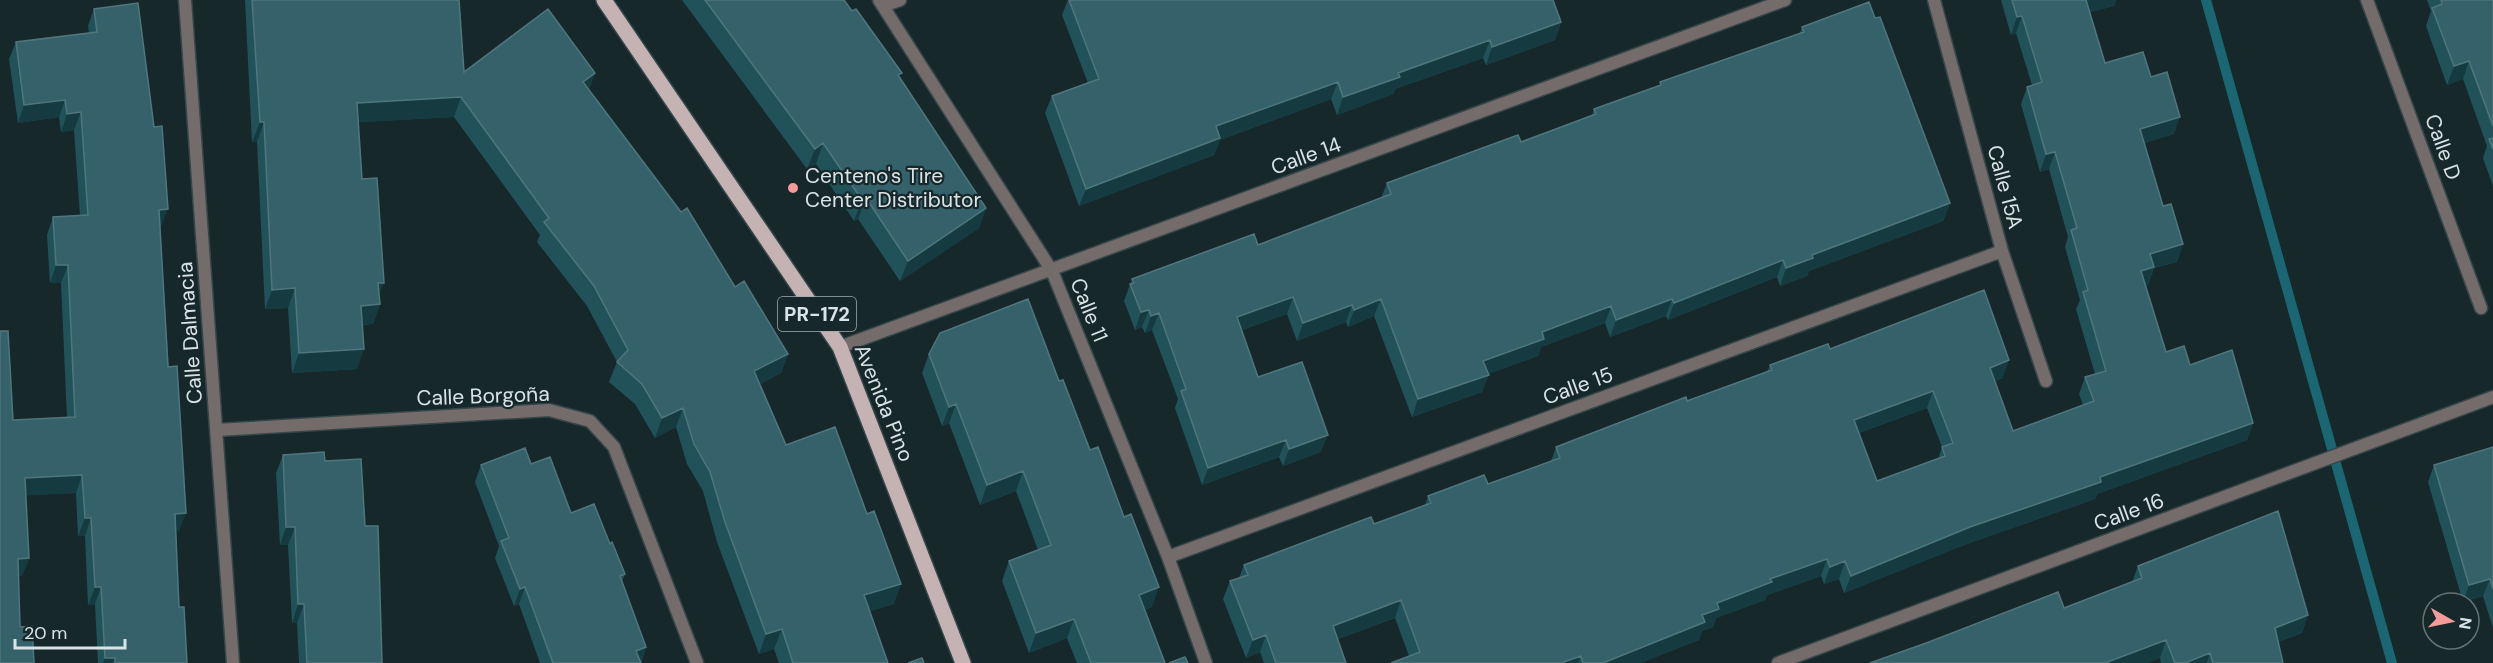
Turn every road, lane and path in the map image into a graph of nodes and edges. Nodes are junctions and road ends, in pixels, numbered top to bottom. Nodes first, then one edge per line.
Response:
1 (185, 0) edge
2 (604, 0) edge
3 (900, 0) edge
4 (1785, 0) edge
5 (1934, 0) edge
6 (2367, 0) edge
7 (881, 3) edge
8 (2002, 251) junction
9 (1052, 271) junction
10 (2481, 308) dead end
11 (840, 347) junction
12 (2046, 381) dead end
13 (2493, 397) edge
14 (217, 430) junction
15 (1168, 557) junction
16 (233, 663) edge
17 (697, 663) edge
18 (963, 663) edge
19 (1206, 663) edge
20 (1778, 663) edge

1 - 14 street, Calle Dalmacia
2 - 11 main road, Avenida Pino / PR-172
3 - 7 street
4 - 9 street, Calle 14
5 - 8 street, Calle 15A
6 - 10 street, Calle D
7 - 9 street, Calle 11
8 - 12 street, Calle 15A
8 - 15 street, Calle 15
9 - 11 street, Calle 14
9 - 15 street, Calle 11
11 - 18 main road, Avenida Pino / PR-172
13 - 20 street, Calle 16
14 - 16 street, Calle Dalmacia
14 - 17 street, Calle Borgoña
15 - 19 street, Calle 11

